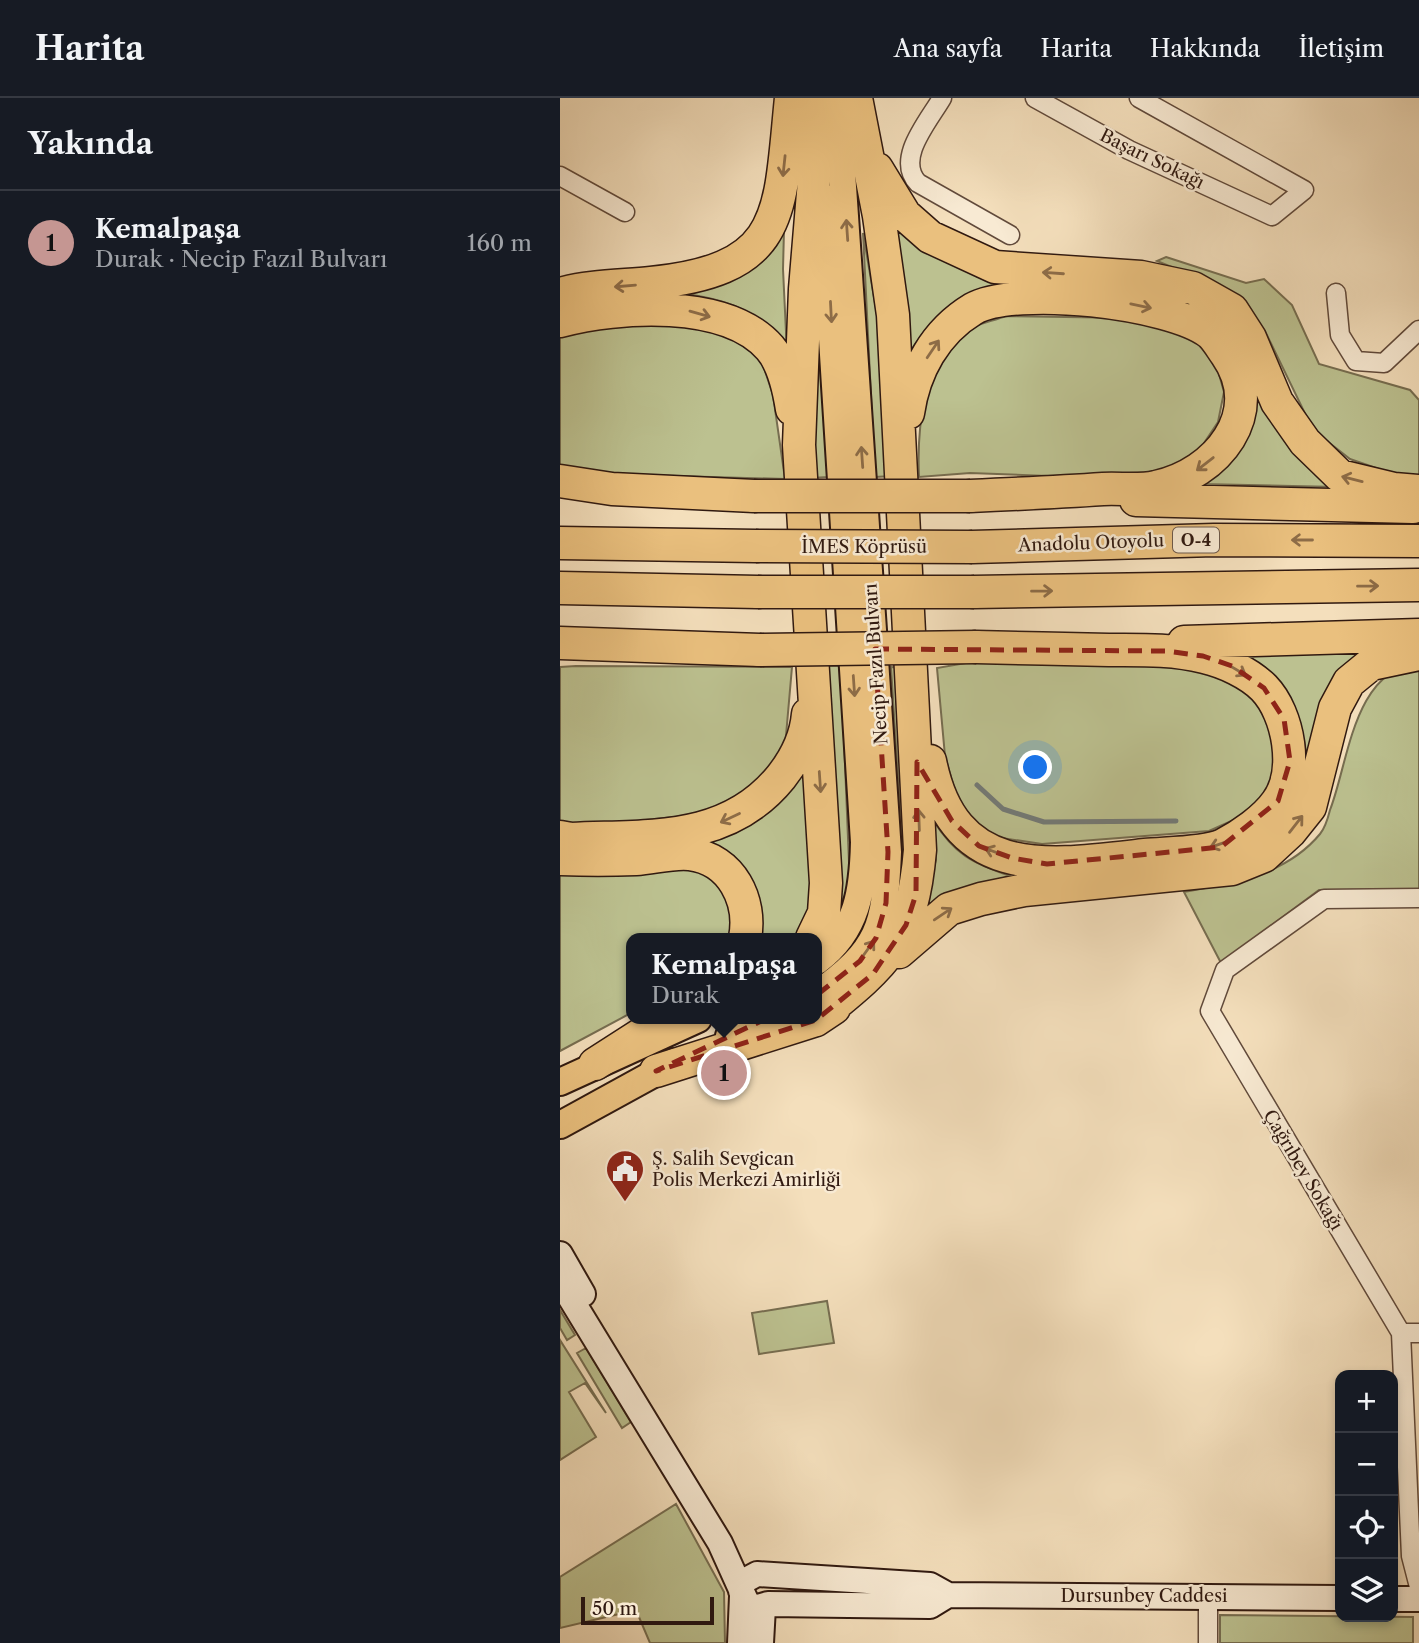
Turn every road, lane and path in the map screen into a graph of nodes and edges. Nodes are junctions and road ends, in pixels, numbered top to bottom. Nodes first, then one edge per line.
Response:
1 (791, 98) edge
2 (813, 98) edge
3 (837, 98) edge
4 (856, 98) edge
5 (942, 98) edge
6 (1035, 98) edge
7 (1139, 98) edge
8 (818, 133) junction
9 (560, 176) edge
10 (625, 212) dead end
11 (1010, 235) dead end
12 (1336, 293) dead end
13 (560, 294) edge
14 (560, 321) edge
15 (1419, 330) edge
16 (799, 444) junction
17 (900, 460) junction
18 (560, 481) edge
19 (1419, 491) edge
20 (754, 496) junction
21 (971, 496) junction
22 (560, 502) edge
23 (1419, 507) edge
24 (1419, 541) edge
25 (560, 543) edge
26 (972, 547) joint
27 (1419, 585) edge
28 (560, 589) edge
29 (1419, 635) edge
30 (560, 643) edge
31 (976, 647) junction
32 (760, 650) junction
33 (1419, 654) edge
34 (560, 657) edge
35 (812, 660) junction
36 (913, 680) junction
37 (560, 837) edge
38 (560, 859) edge
39 (1419, 898) edge
40 (746, 933) edge
41 (814, 933) edge
42 (822, 957) edge
43 (822, 1001) edge
44 (822, 1004) edge
45 (822, 1004) edge
46 (684, 1024) edge
47 (690, 1024) edge
48 (743, 1024) edge
49 (744, 1024) edge
50 (658, 1044) edge
51 (595, 1064) joint
52 (560, 1082) edge
53 (560, 1125) edge
54 (560, 1254) edge
55 (560, 1281) edge
56 (1410, 1333) edge
57 (1419, 1587) edge
58 (756, 1591) junction
59 (1208, 1596) junction
60 (1335, 1598) edge
61 (1398, 1599) edge
62 (1419, 1600) edge
63 (740, 1643) edge
64 (761, 1643) edge
65 (1208, 1643) edge

1 -> 13 highway
2 - 8 main road, Necip Fazıl Bulvarı
43 -> 3 main road, Necip Fazıl Bulvarı
4 - 17 highway
19 -> 4 highway
5 - 11 street
6 - 7 street, Başarı Sokağı
8 - 16 highway
8 -> 42 main road, Necip Fazıl Bulvarı
9 - 10 street
12 - 15 street
14 -> 16 highway
16 - 35 highway
17 -> 21 highway
17 - 36 highway
18 - 20 highway
20 - 21 highway, bridge
20 - 22 highway
21 - 23 highway
24 -> 26 highway, Anadolu Otoyolu / O-4
25 - 26 highway, İMES Köprüsü / O-4, bridge
28 -> 27 highway, bridge
29 - 31 highway
30 - 32 highway
31 - 32 highway, bridge
31 -> 36 highway
32 - 34 highway
44 -> 33 highway
35 -> 37 highway
35 -> 41 highway
45 -> 36 highway
38 - 40 highway
39 - 56 street, Çağrıbey Sokağı
46 - 50 highway
47 - 50 main road
48 - 50 highway
49 - 50 main road
50 - 51 highway
50 - 53 main road
51 - 52 main road
54 - 58 main road
55 - 58 main road
56 - 57 street, Çağrıbey Sokağı
58 - 59 main road, Dursunbey Caddesi
58 - 63 main road
58 - 64 main road
59 - 60 main road, Dursunbey Caddesi
59 - 65 street
61 - 62 main road

